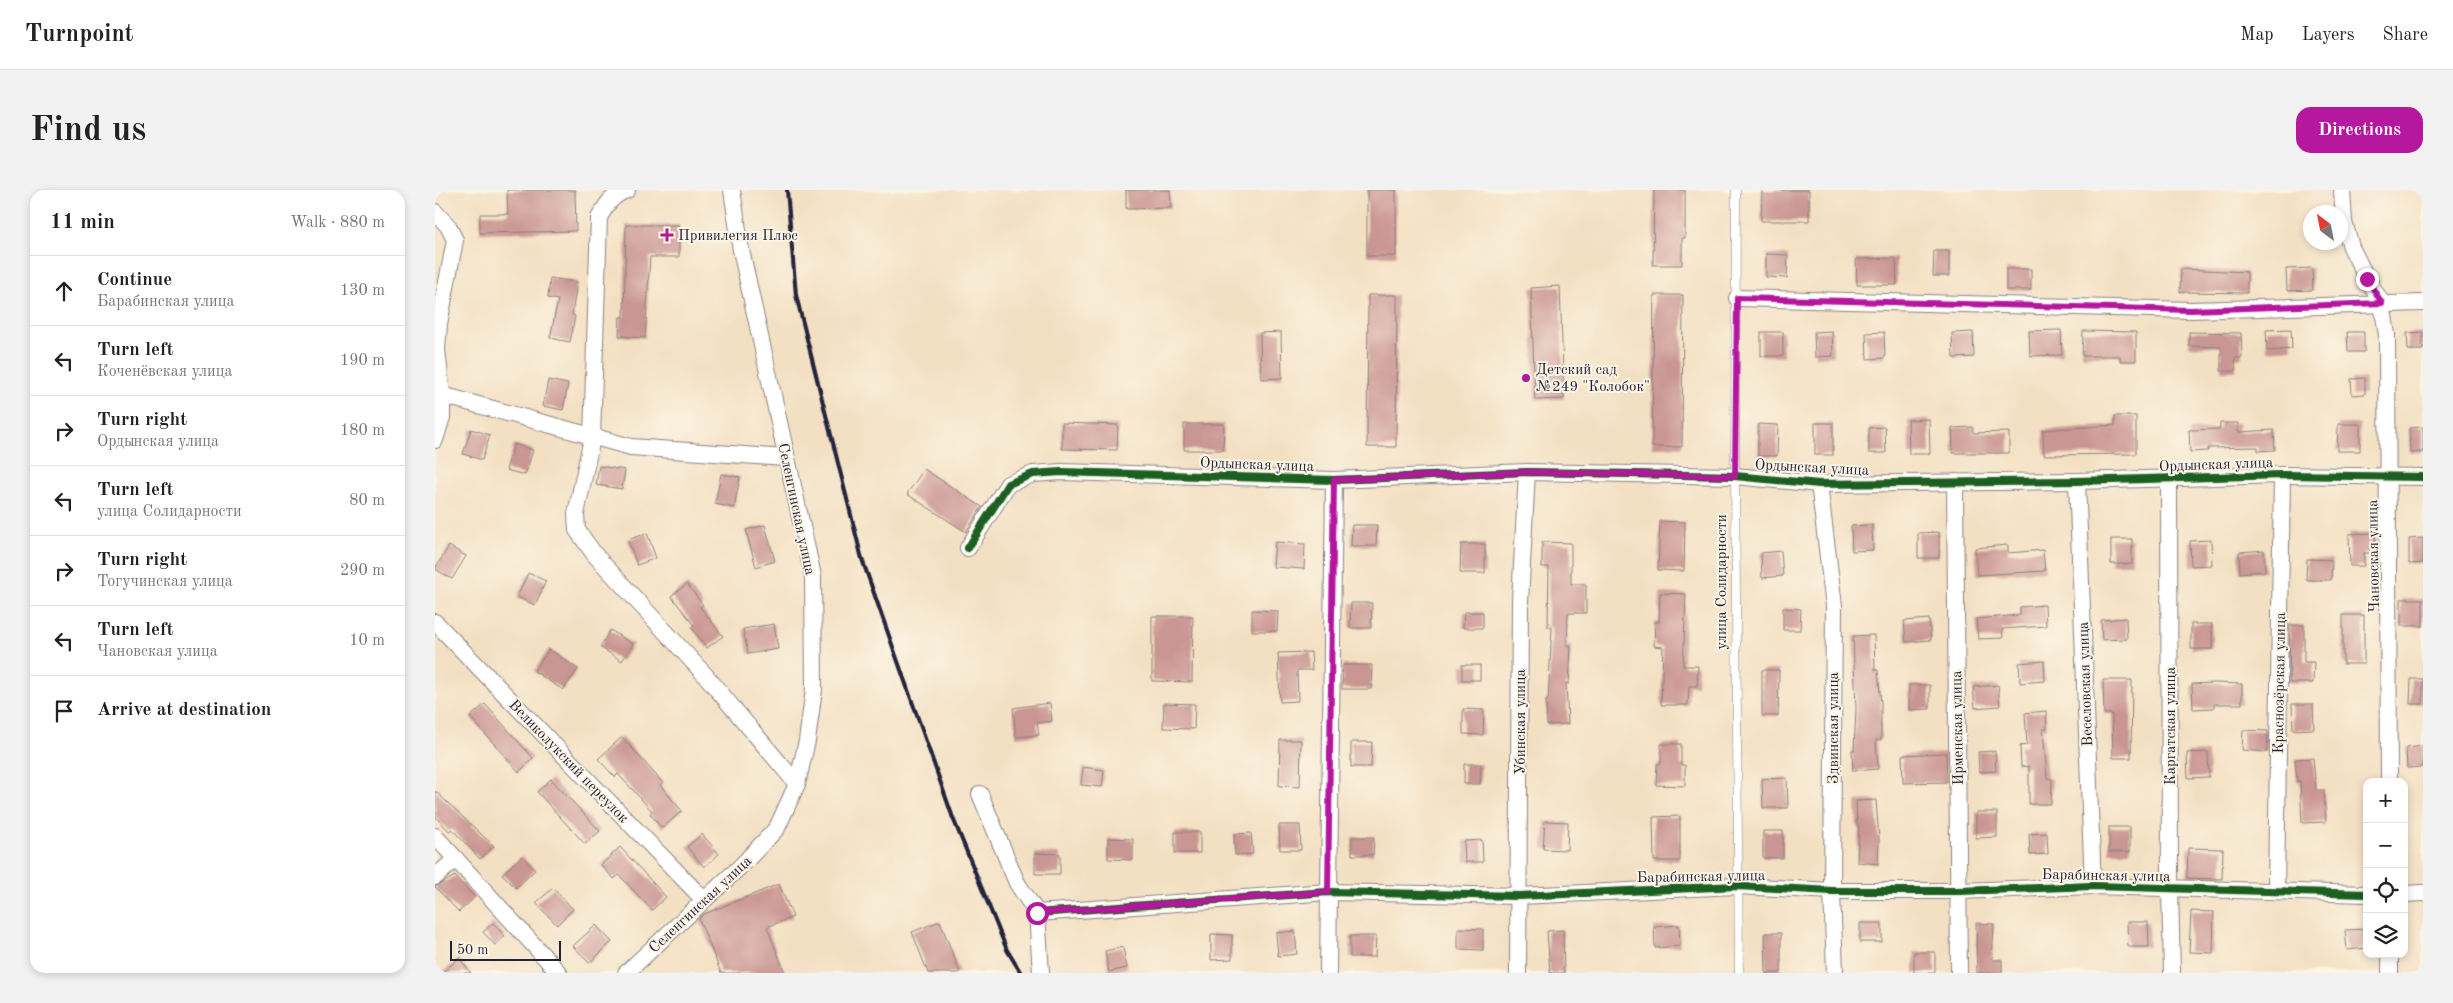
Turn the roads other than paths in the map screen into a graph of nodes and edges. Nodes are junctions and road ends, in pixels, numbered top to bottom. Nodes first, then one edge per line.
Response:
1 (627, 190) edge
2 (732, 190) edge
3 (1736, 190) edge
4 (2342, 190) edge
5 (435, 212) edge
6 (1737, 298) junction
7 (2423, 302) edge
8 (2382, 303) junction
9 (442, 395) junction
10 (592, 438) junction
11 (435, 440) edge
12 (786, 458) junction
13 (1527, 472) junction
14 (2281, 475) junction
15 (2386, 475) junction
16 (1735, 476) junction
17 (2423, 477) edge
18 (1334, 480) junction
19 (2169, 480) junction
20 (1955, 482) junction
21 (2077, 482) junction
22 (1819, 484) junction
23 (967, 548) dead end
24 (435, 622) edge
25 (2389, 778) edge
26 (797, 784) junction
27 (980, 794) dead end
28 (435, 836) edge
29 (456, 860) junction
30 (435, 877) edge
31 (1737, 886) junction
32 (2093, 886) junction
33 (2170, 889) junction
34 (1832, 891) junction
35 (1959, 891) junction
36 (2276, 891) junction
37 (1328, 892) junction
38 (2423, 893) edge
39 (2363, 894) edge
40 (2408, 894) edge
41 (1519, 896) junction
42 (703, 899) junction
43 (1037, 913) junction
44 (2390, 958) edge
45 (559, 973) edge
46 (626, 973) edge
47 (1041, 973) edge
48 (1328, 973) edge
49 (1518, 973) edge
50 (1739, 973) edge
51 (1835, 973) edge
52 (1959, 973) edge
53 (2172, 973) edge
54 (2390, 973) edge

1 - 10 street
2 - 12 street, Селенгинская улица
3 - 6 lane, улица Солидарности
4 - 8 street, Чановская улица
5 - 9 street
6 - 8 street
6 - 16 lane, улица Солидарности
7 - 8 street
8 - 15 street, Чановская улица
9 - 10 street
9 - 11 street
10 - 12 street
10 - 26 street
12 - 26 street, Селенгинская улица
13 - 16 street, Ордынская улица
13 - 18 street, Ордынская улица
13 - 41 street, Убинская улица
14 - 15 street, Ордынская улица
14 - 19 street, Ордынская улица
14 - 36 street, Краснозёрская улица
15 - 17 street, Ордынская улица
15 - 25 street, Чановская улица
16 - 22 street, Ордынская улица
16 - 31 lane, улица Солидарности
18 - 23 street, Ордынская улица
18 - 37 street
19 - 21 street, Ордынская улица
19 - 33 street, Каргатская улица
20 - 21 street, Ордынская улица
20 - 22 street, Ордынская улица
20 - 35 street, Ирменская улица
21 - 32 street, Веселовская улица
22 - 34 street, Здвинская улица
24 - 42 street, Великолукский переулок
26 - 42 street, Селенгинская улица
27 - 43 street
28 - 29 street
29 - 30 street
29 - 45 street
31 - 34 street, Барабинская улица
31 - 41 street, Барабинская улица
31 - 50 lane, улица Солидарности
32 - 33 street, Барабинская улица
32 - 35 street, Барабинская улица
33 - 36 street, Барабинская улица
33 - 53 street, Каргатская улица
34 - 35 street, Барабинская улица
34 - 51 street, Здвинская улица
35 - 52 street, Ирменская улица
36 - 39 street, Барабинская улица
37 - 41 street, Барабинская улица
37 - 43 street, Барабинская улица
37 - 48 street
38 - 40 street
41 - 49 street, Убинская улица
42 - 46 street, Селенгинская улица
43 - 47 street
44 - 54 street

